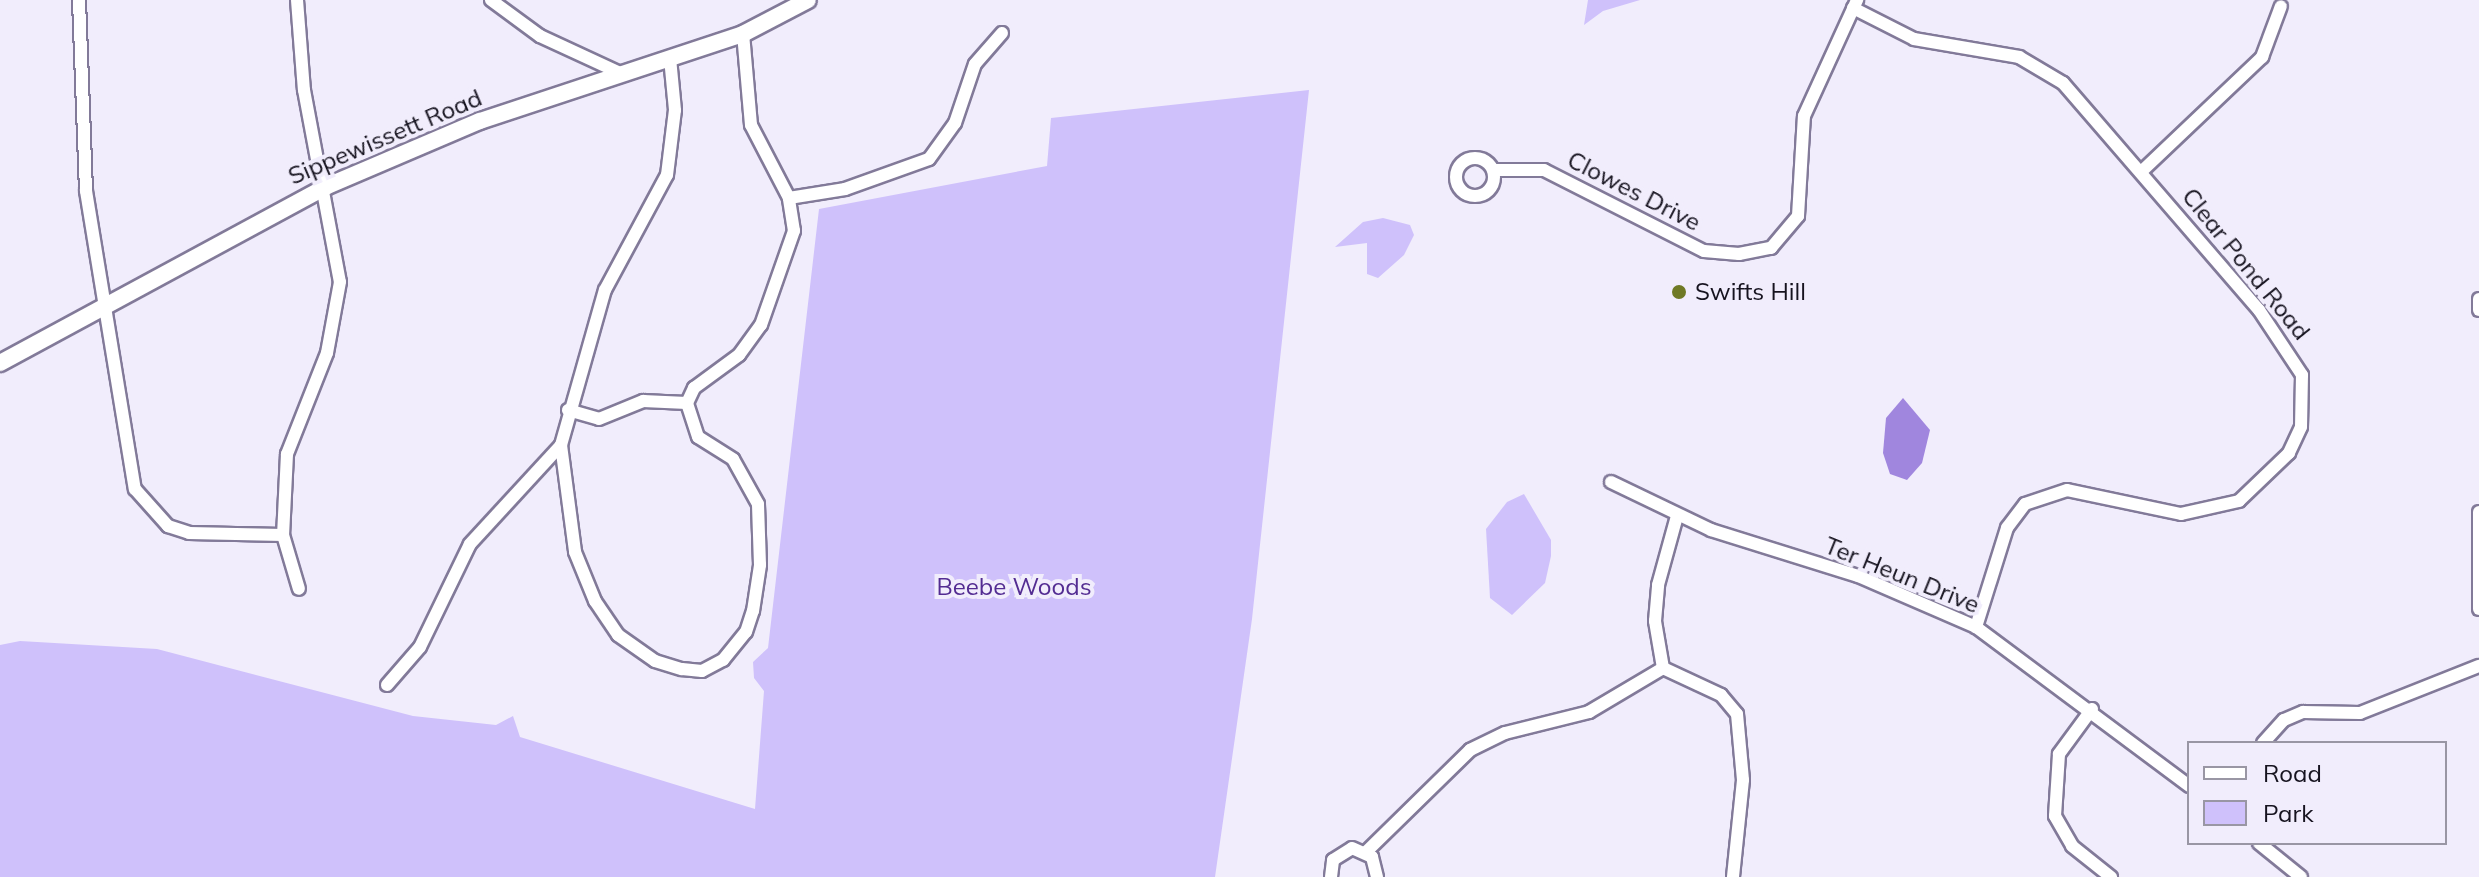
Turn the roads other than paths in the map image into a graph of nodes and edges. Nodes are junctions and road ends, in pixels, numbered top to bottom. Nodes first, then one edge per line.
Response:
1 (79, 0) edge
2 (297, 0) edge
3 (491, 0) edge
4 (808, 0) edge
5 (1855, 4) edge
6 (2281, 6) dead end
7 (1002, 33) dead end
8 (743, 34) junction
9 (566, 50) junction
10 (670, 58) junction
11 (620, 73) junction
12 (591, 83) junction
13 (1493, 170) dead end
14 (2142, 171) junction
15 (325, 187) junction
16 (789, 198) junction
17 (2479, 299) edge
18 (101, 306) junction
19 (2479, 310) edge
20 (0, 363) edge
21 (687, 403) junction
22 (568, 410) junction
23 (561, 445) junction
24 (1611, 482) dead end
25 (2479, 512) edge
26 (1677, 516) junction
27 (283, 535) junction
28 (299, 589) dead end
29 (2479, 609) edge
30 (1976, 627) junction
31 (2479, 666) edge
32 (1663, 668) junction
33 (387, 685) dead end
34 (2092, 709) junction
35 (2265, 741) edge
36 (2187, 784) edge
37 (2261, 845) edge
38 (1366, 852) junction
39 (1331, 877) edge
40 (1377, 877) edge
41 (1733, 877) edge
42 (2111, 877) edge
43 (2301, 877) edge

1 - 18 street
2 - 15 street
3 - 9 street
4 - 8 main road, Sippewissett Road
5 - 13 street, Clowes Drive
5 - 14 street, Clear Pond Road
6 - 14 street
7 - 16 street
8 - 10 main road, Sippewissett Road
8 - 16 street
9 - 11 street
9 - 12 street
10 - 11 main road, Sippewissett Road
10 - 22 street
11 - 12 main road, Sippewissett Road
12 - 15 main road, Sippewissett Road
14 - 30 street, Clear Pond Road
15 - 18 main road, Sippewissett Road
15 - 27 street
16 - 21 street
17 - 19 street
18 - 20 main road, Sippewissett Road
18 - 27 street
21 - 22 street
21 - 23 street
22 - 23 street
23 - 33 street
24 - 26 street, Ter Heun Drive
25 - 29 street
26 - 30 street, Ter Heun Drive
26 - 32 street
27 - 28 street
30 - 34 street, Ter Heun Drive
31 - 35 street
32 - 38 street
32 - 41 street
34 - 36 street, Ter Heun Drive
34 - 42 street
37 - 43 street
38 - 39 street
38 - 40 street

